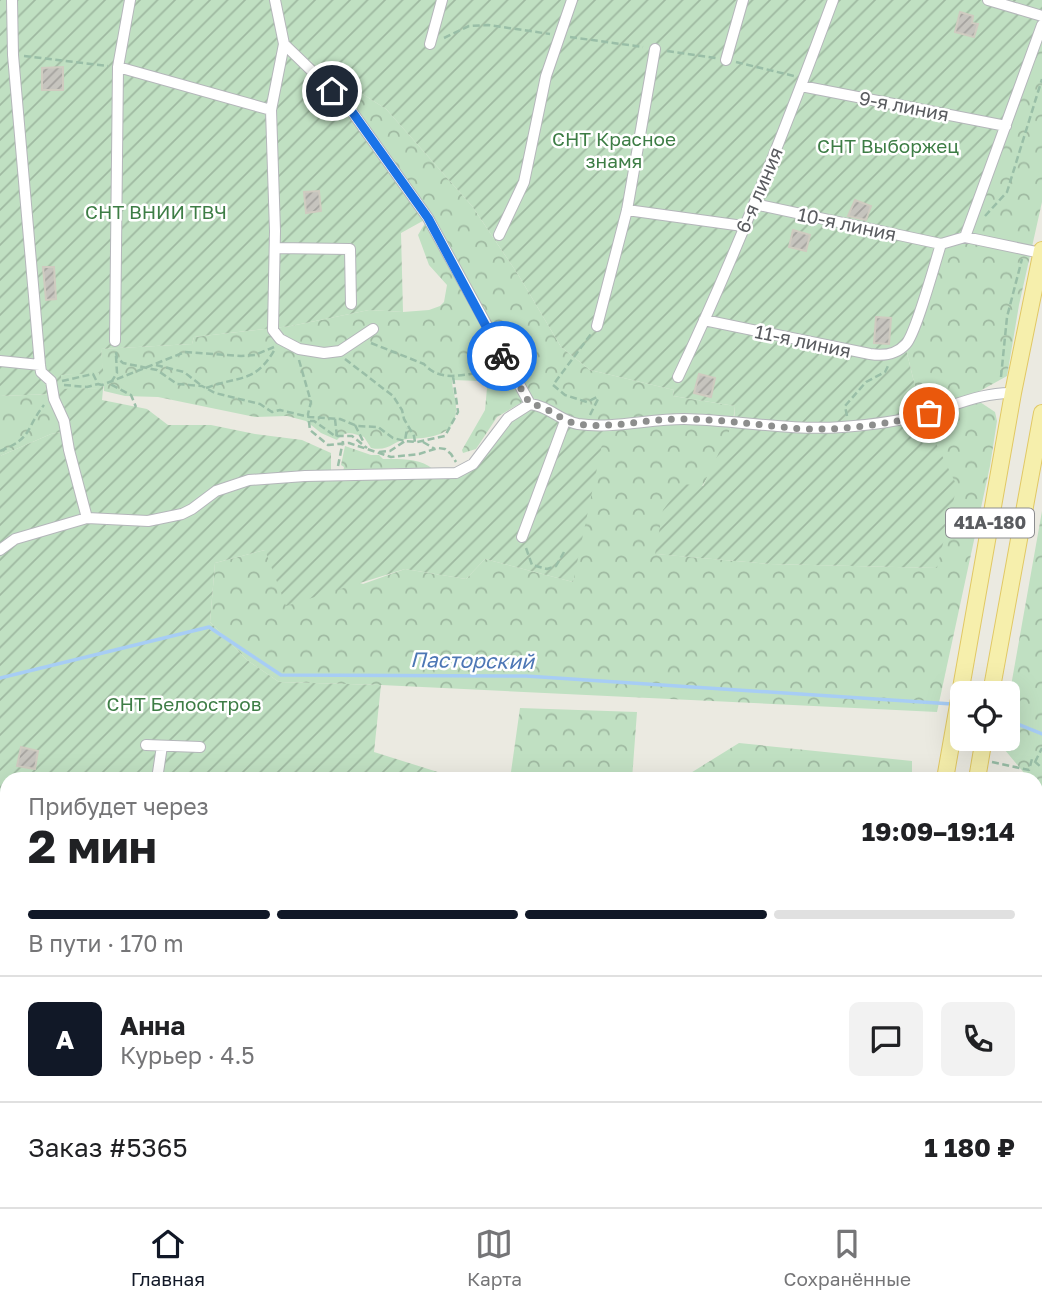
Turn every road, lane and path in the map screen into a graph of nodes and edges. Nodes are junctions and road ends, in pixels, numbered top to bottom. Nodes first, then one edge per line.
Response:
1 (12, 0) edge
2 (130, 0) edge
3 (275, 0) edge
4 (442, 0) edge
5 (572, 0) edge
6 (743, 0) edge
7 (833, 0) edge
8 (988, 0) edge
9 (1042, 16) edge
10 (1042, 25) edge
11 (559, 36) junction
12 (284, 44) junction
13 (430, 44) joint
14 (655, 49) junction
15 (13, 55) junction
16 (297, 59) junction
17 (726, 60) junction
18 (281, 66) junction
19 (118, 67) junction
20 (1042, 79) edge
21 (803, 82) junction
22 (271, 110) junction
23 (1006, 126) junction
24 (754, 204) junction
25 (627, 210) junction
26 (743, 226) junction
27 (966, 233) junction
28 (499, 235) dead end
29 (942, 244) junction
30 (275, 248) junction
31 (1024, 250) junction
32 (1042, 252) edge
33 (351, 304) dead end
34 (704, 320) junction
35 (597, 326) joint
36 (373, 329) dead end
37 (358, 340) junction
38 (289, 344) junction
39 (115, 346) junction
40 (335, 352) junction
41 (886, 356) junction
42 (0, 361) edge
43 (40, 365) junction
44 (155, 365) junction
45 (149, 368) junction
46 (453, 376) junction
47 (677, 377) dead end
48 (516, 379) junction
49 (99, 384) junction
50 (110, 384) junction
51 (204, 387) junction
52 (1006, 393) junction
53 (54, 396) junction
54 (530, 404) junction
55 (135, 407) dead end
56 (1042, 413) edge
57 (590, 415) dead end
58 (335, 418) junction
59 (309, 419) junction
60 (565, 421) junction
61 (355, 425) junction
62 (848, 426) junction
63 (407, 428) junction
64 (337, 437) junction
65 (343, 437) junction
66 (404, 441) junction
67 (422, 441) junction
68 (415, 442) junction
69 (343, 443) junction
70 (364, 444) junction
71 (435, 449) junction
72 (369, 450) junction
73 (0, 451) edge
74 (379, 452) junction
75 (460, 472) junction
76 (337, 476) junction
77 (87, 518) junction
78 (522, 537) joint
79 (0, 550) edge
80 (564, 552) dead end
81 (994, 681) edge
82 (146, 745) dead end
83 (162, 746) junction
84 (200, 747) dead end
85 (1042, 748) edge
86 (1035, 762) junction
87 (979, 768) edge
88 (1042, 768) edge
89 (158, 772) edge
90 (946, 772) edge

1 - 15 street
2 - 19 street
3 - 12 street
4 - 13 street
5 - 11 street
6 - 17 street
7 - 21 street, 6-я линия
8 - 9 street
10 - 23 street
11 - 13 path
11 - 14 path
11 - 28 street
12 - 16 street
12 - 18 street
14 - 17 path
14 - 25 street
15 - 19 path
15 - 43 street
16 - 18 street
16 - 48 street
17 - 21 path
18 - 22 street
19 - 22 street
19 - 39 street
20 - 27 path
21 - 23 street, 9-я линия
21 - 24 street, 6-я линия
22 - 30 street
23 - 27 street
24 - 26 street, 6-я линия
24 - 29 street, 10-я линия
25 - 26 street
25 - 35 street
26 - 34 street, 6-я линия
27 - 29 street
27 - 31 street
29 - 41 street
30 - 33 street
30 - 38 street
31 - 32 street
31 - 52 path
32 - 52 main road, 41А-180
34 - 41 street, 11-я линия
34 - 47 street, 6-я линия
35 - 57 path
36 - 37 street
37 - 40 street
37 - 46 path
38 - 40 street
38 - 59 path
39 - 45 path
39 - 50 path
40 - 63 path
41 - 62 path
42 - 43 street
43 - 53 street
44 - 45 path
44 - 51 path
44 - 51 path
45 - 50 path
45 - 51 path
46 - 48 path
46 - 67 path
48 - 54 street
49 - 49 path
49 - 50 path
50 - 55 path
51 - 59 path
52 - 62 street
52 - 90 main road, 41А-180
53 - 73 path
53 - 77 street
54 - 60 street
54 - 75 street
56 - 81 main road, 41А-180
58 - 59 path
58 - 61 path
58 - 64 path
59 - 64 path
59 - 69 path
60 - 62 street
60 - 78 street
61 - 66 path
61 - 70 path
63 - 66 path
63 - 68 path
64 - 65 path
65 - 69 path
65 - 70 path
66 - 68 path
66 - 74 path
67 - 68 path
67 - 71 path
69 - 72 path
69 - 76 path
70 - 72 path
71 - 74 path
71 - 75 path
72 - 74 path
75 - 76 street
76 - 77 street
77 - 79 street
78 - 80 path
82 - 83 street
83 - 84 street
83 - 89 street
85 - 86 path
86 - 87 path
86 - 88 path

